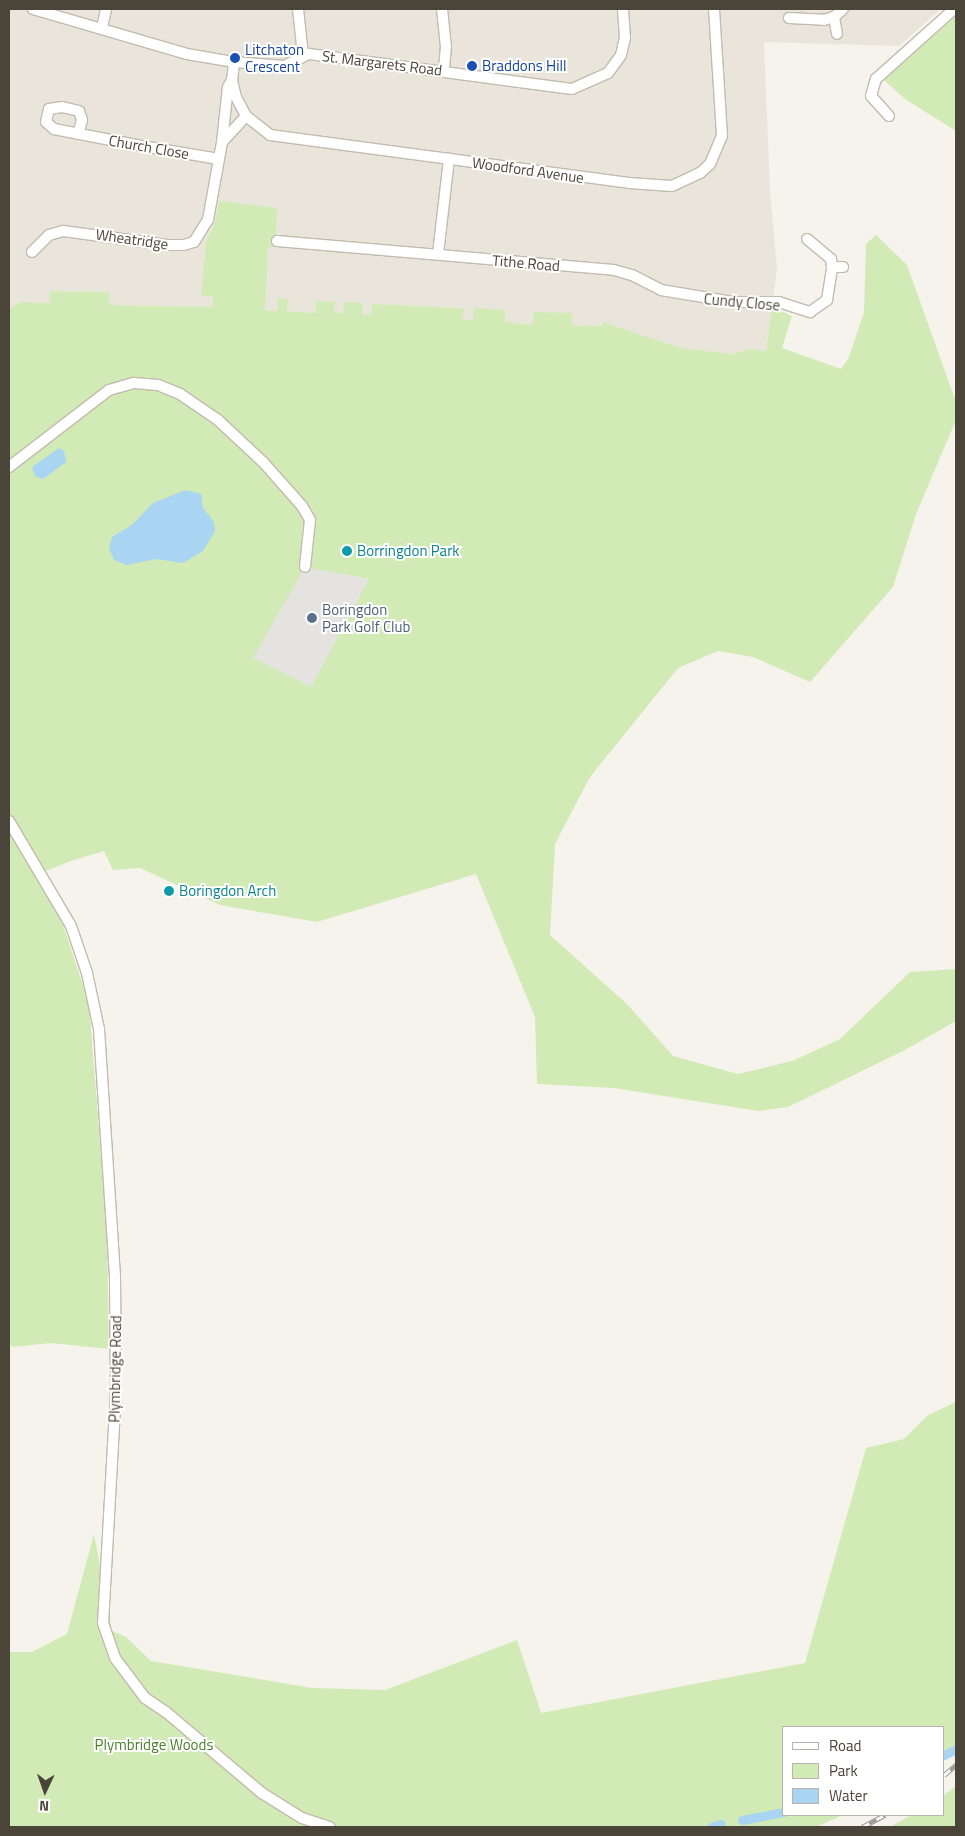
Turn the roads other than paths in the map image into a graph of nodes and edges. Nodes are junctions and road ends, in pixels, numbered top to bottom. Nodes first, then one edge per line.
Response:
1 (33, 9) edge
2 (106, 9) edge
3 (298, 9) edge
4 (442, 9) edge
5 (622, 9) edge
6 (714, 9) edge
7 (844, 9) edge
8 (954, 9) edge
9 (790, 18) dead end
10 (834, 18) junction
11 (102, 28) junction
12 (837, 34) dead end
13 (302, 55) junction
14 (234, 62) junction
15 (444, 70) junction
16 (232, 80) junction
17 (246, 116) junction
18 (889, 116) dead end
19 (78, 134) dead end
20 (222, 142) junction
21 (219, 159) junction
22 (449, 159) junction
23 (807, 239) dead end
24 (277, 241) dead end
25 (32, 252) dead end
26 (438, 254) junction
27 (832, 267) junction
28 (843, 267) dead end
29 (614, 270) joint
30 (9, 467) edge
31 (305, 567) dead end
32 (9, 821) edge
33 (330, 1827) edge

1 - 11 street, St. Margarets Road
2 - 11 street
3 - 13 street
4 - 15 street
5 - 15 street, St. Margarets Road
6 - 22 street, Woodford Avenue
7 - 10 street
8 - 18 street
9 - 10 street
10 - 12 street
11 - 14 street, St. Margarets Road
13 - 14 street, St. Margarets Road
13 - 15 street, St. Margarets Road
14 - 16 street, Woodford Avenue
16 - 17 street, Woodford Avenue
16 - 20 street, Wheatridge
17 - 20 street
17 - 22 street, Woodford Avenue
19 - 21 street, Church Close
20 - 21 street, Wheatridge
21 - 25 street, Wheatridge
22 - 26 street
23 - 27 street
24 - 26 street, Tithe Road
26 - 29 street, Tithe Road
27 - 28 street
27 - 29 street, Cundy Close
30 - 31 street
32 - 33 street, Plymbridge Road

